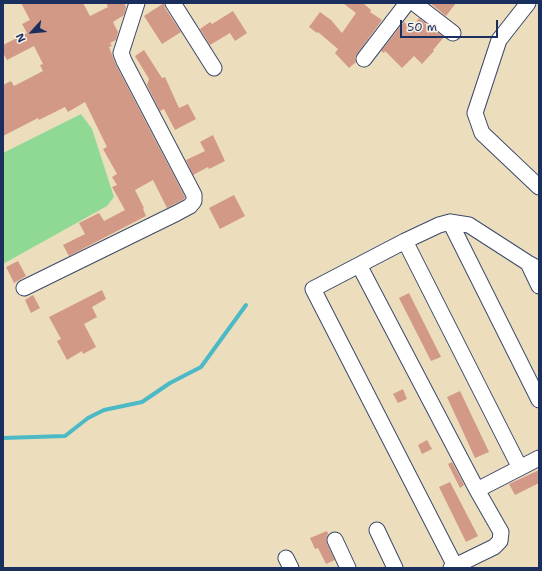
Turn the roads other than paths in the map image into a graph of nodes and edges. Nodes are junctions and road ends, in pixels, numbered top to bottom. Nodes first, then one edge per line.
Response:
1 (138, 3) edge
2 (173, 3) edge
3 (407, 3) edge
4 (414, 3) edge
5 (528, 3) edge
6 (453, 33) dead end
7 (364, 59) dead end
8 (214, 68) dead end
9 (538, 185) edge
10 (450, 222) junction
11 (405, 241) junction
12 (359, 265) junction
13 (533, 266) edge
14 (539, 286) edge
15 (24, 288) dead end
16 (539, 400) edge
17 (539, 458) edge
18 (520, 468) junction
19 (477, 490) junction
20 (377, 530) dead end
21 (335, 540) dead end
22 (453, 567) edge
23 (348, 568) edge
24 (395, 568) edge

1 - 15 street
2 - 8 street
3 - 7 street
4 - 6 street
5 - 9 street
10 - 11 street
10 - 13 street
10 - 16 street
11 - 12 street
11 - 18 street
12 - 19 street
12 - 22 street
13 - 14 street
17 - 18 street
18 - 19 street
19 - 22 street
20 - 24 street
21 - 23 street

